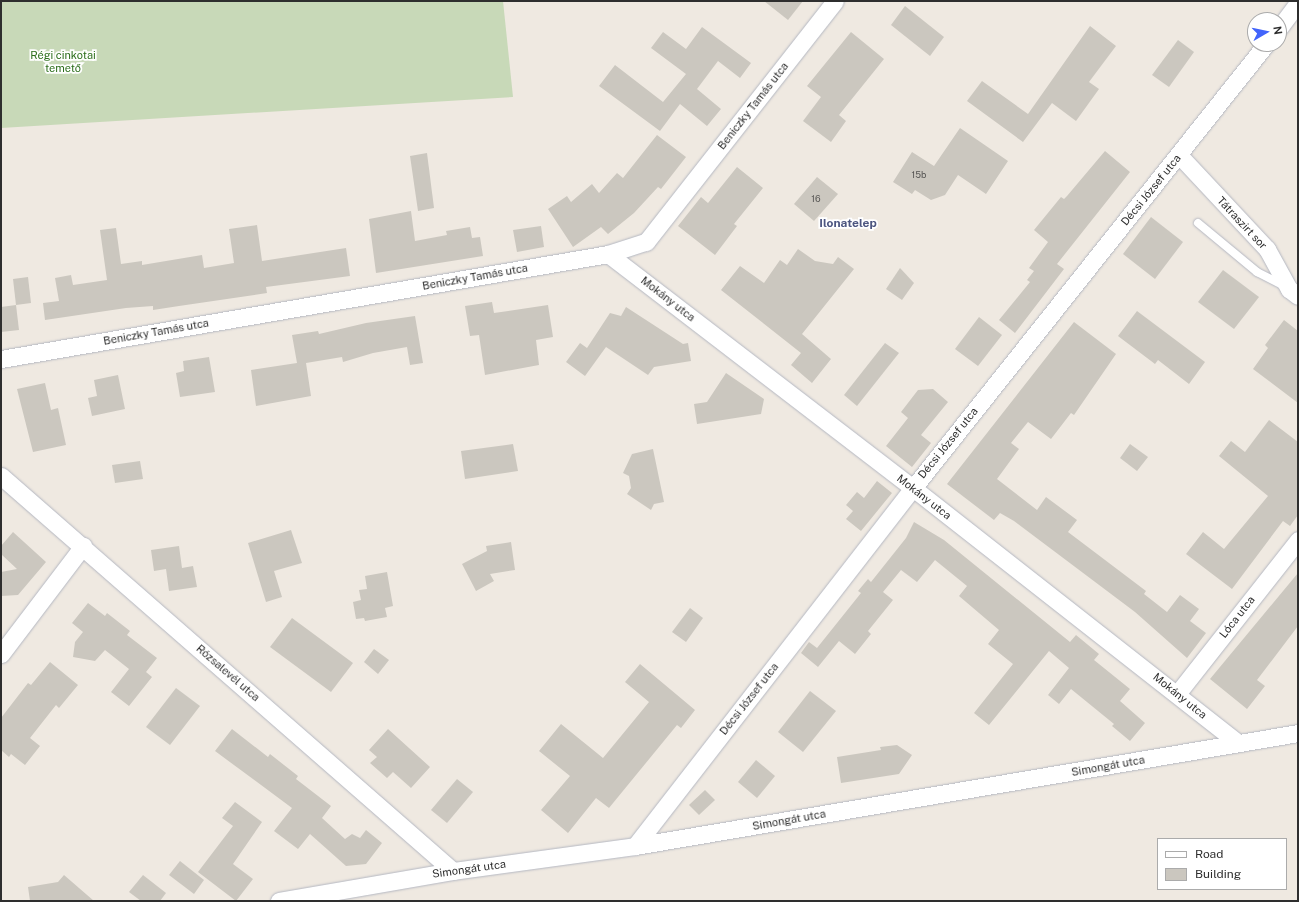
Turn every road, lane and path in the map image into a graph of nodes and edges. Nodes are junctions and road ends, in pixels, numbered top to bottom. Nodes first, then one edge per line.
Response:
1 (834, 1) edge
2 (1298, 3) edge
3 (1287, 17) edge
4 (1260, 52) edge
5 (1179, 155) junction
6 (1198, 224) dead end
7 (608, 254) junction
8 (1294, 292) edge
9 (1, 359) edge
10 (1, 476) edge
11 (913, 488) junction
12 (1298, 540) edge
13 (83, 546) junction
14 (1, 654) edge
15 (1177, 694) junction
16 (1298, 733) edge
17 (1238, 743) junction
18 (635, 846) junction
19 (453, 871) junction
20 (279, 901) edge

1 - 7 street, Beniczky Tamás utca
2 - 3 street
4 - 5 street, Décsi József utca
5 - 8 street, Tátraszirt sor
5 - 11 street, Décsi József utca
6 - 8 lane
7 - 9 street, Beniczky Tamás utca
7 - 11 street, Mokány utca
10 - 13 street, Rózsalevél utca
11 - 15 street, Mokány utca
11 - 18 street, Décsi József utca
12 - 15 street, Lóca utca
13 - 14 street
13 - 19 street, Rózsalevél utca
15 - 17 street, Mokány utca
16 - 17 street, Simongát utca
17 - 18 street, Simongát utca
18 - 19 street, Simongát utca
19 - 20 street, Simongát utca

